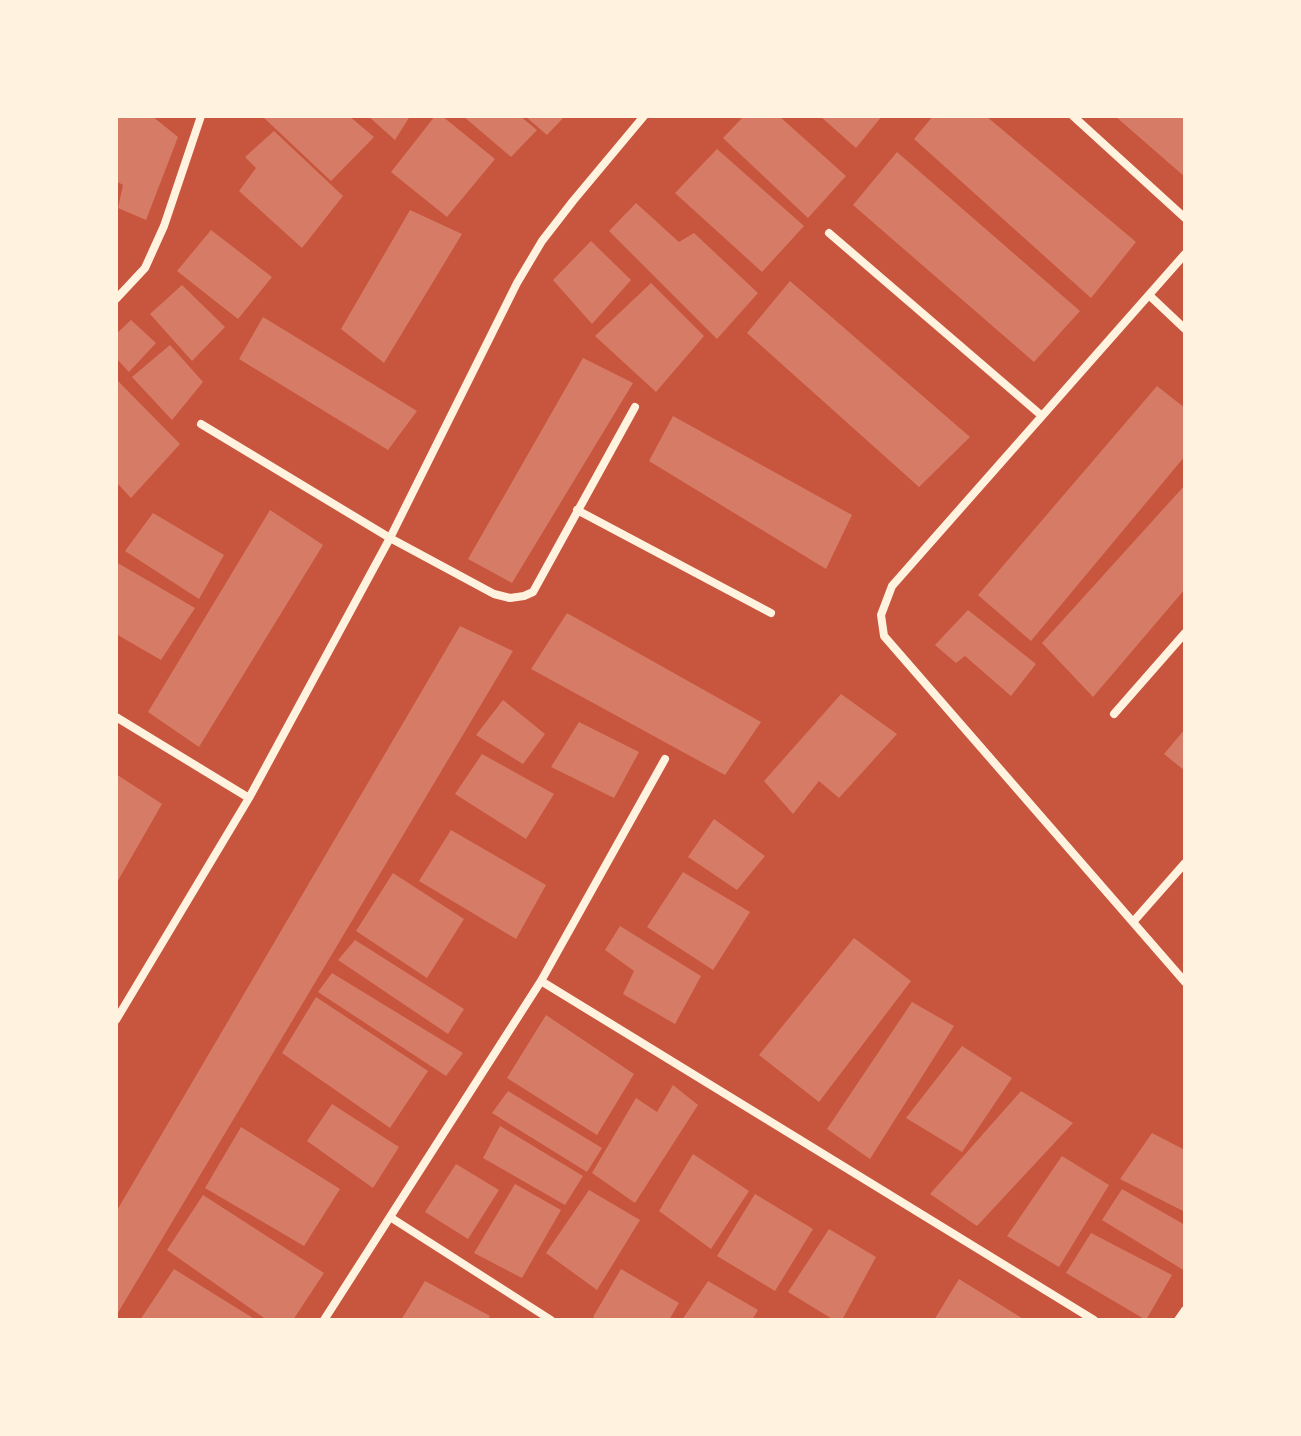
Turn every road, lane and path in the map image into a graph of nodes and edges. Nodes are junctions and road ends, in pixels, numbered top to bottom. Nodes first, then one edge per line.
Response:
1 (201, 116) edge
2 (644, 116) edge
3 (1073, 116) edge
4 (1185, 218) edge
5 (829, 233) dead end
6 (1185, 254) edge
7 (1149, 295) junction
8 (116, 299) edge
9 (1185, 329) edge
10 (635, 407) dead end
11 (1042, 416) junction
12 (201, 424) dead end
13 (577, 510) junction
14 (390, 538) junction
15 (771, 613) dead end
16 (1185, 633) edge
17 (1114, 714) dead end
18 (116, 717) edge
19 (665, 759) dead end
20 (249, 798) junction
21 (1185, 863) edge
22 (1133, 922) junction
23 (541, 981) junction
24 (1185, 982) edge
25 (116, 1020) edge
26 (390, 1217) junction
27 (1185, 1310) edge
28 (324, 1320) edge
29 (551, 1320) edge
30 (1094, 1320) edge
31 (1178, 1320) edge

1 - 8 street
2 - 14 street
3 - 4 street
5 - 11 street
6 - 7 street
7 - 9 street
7 - 11 street
10 - 13 street
11 - 22 street
12 - 14 street
13 - 14 street
13 - 15 street
14 - 20 street
16 - 17 street
18 - 20 street
19 - 23 street
20 - 25 street
21 - 22 street
22 - 24 street
23 - 26 street
23 - 30 street
26 - 28 street
26 - 29 street
27 - 31 street

